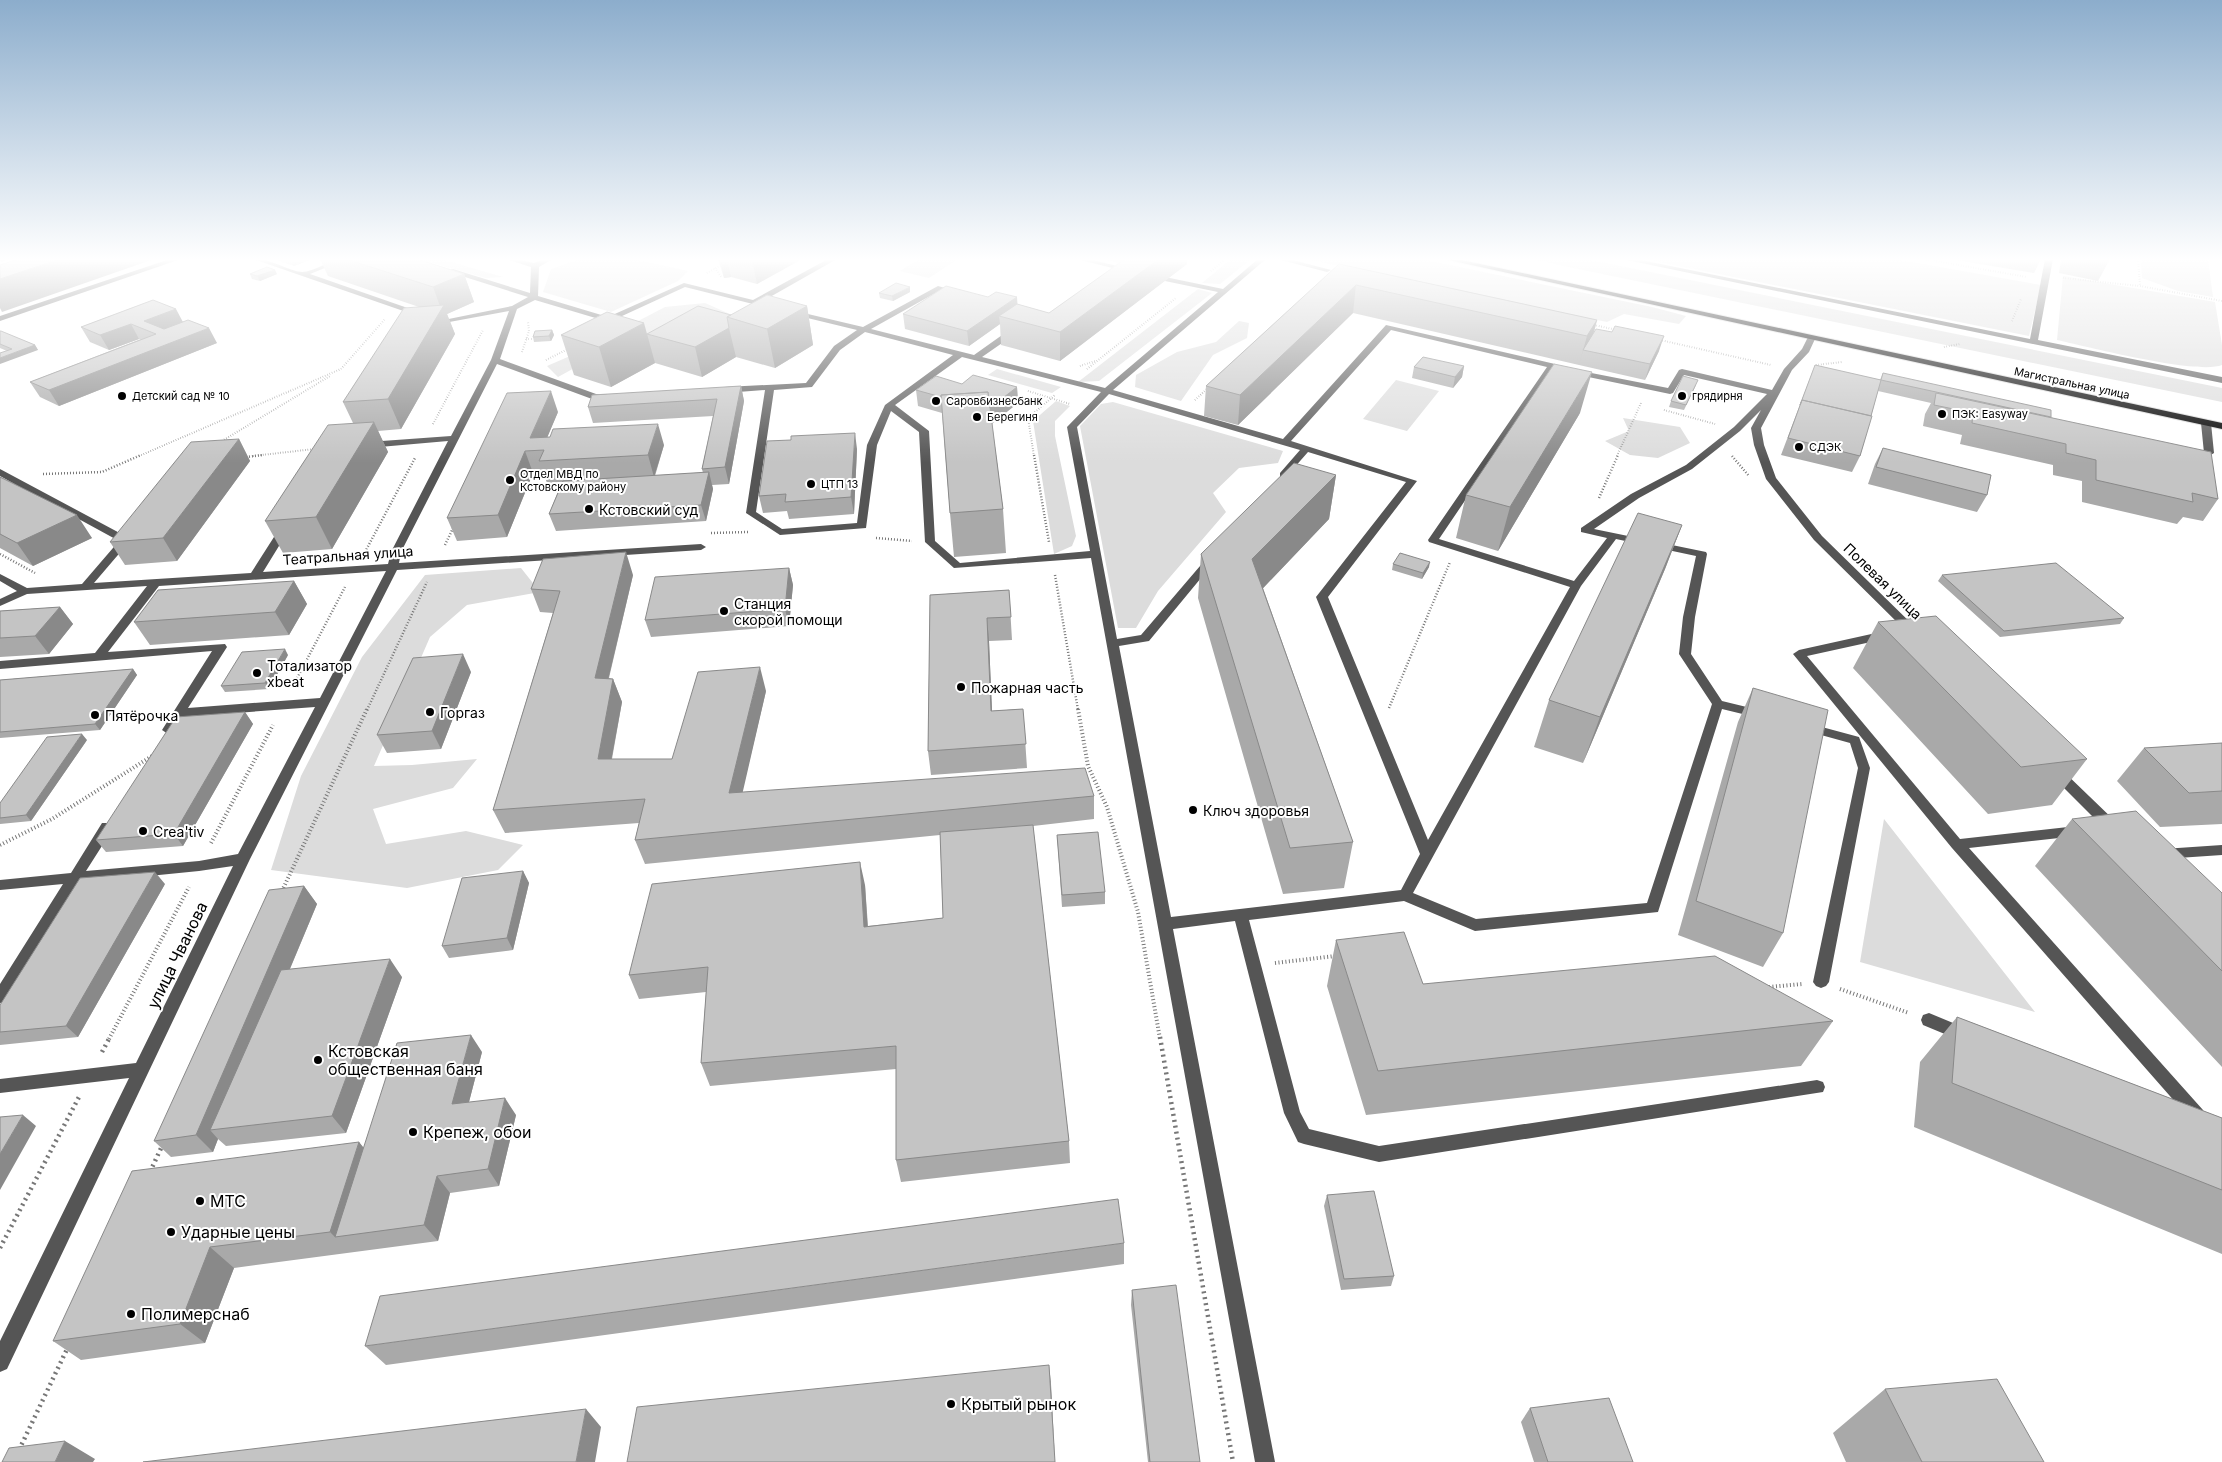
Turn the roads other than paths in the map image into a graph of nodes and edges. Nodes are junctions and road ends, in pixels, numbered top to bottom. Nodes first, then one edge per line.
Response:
1 (507, 327) edge
2 (852, 327) edge
3 (868, 327) edge
4 (1018, 327) edge
5 (1181, 327) edge
6 (1388, 327) edge
7 (1389, 327) edge
8 (1759, 327) edge
9 (1965, 327) edge
10 (2037, 327) edge
11 (863, 330) junction
12 (1810, 339) junction
13 (2034, 341) junction
14 (960, 354) junction
15 (975, 358) junction
16 (495, 360) junction
17 (1552, 366) junction
18 (2222, 380) edge
19 (770, 387) junction
20 (712, 390) edge
21 (1107, 391) junction
22 (1773, 393) junction
23 (615, 396) edge
24 (889, 405) junction
25 (2206, 423) junction
26 (2222, 426) edge
27 (456, 438) junction
28 (1286, 442) junction
29 (338, 447) edge
30 (1306, 448) junction
31 (2209, 452) edge
32 (3, 473) edge
33 (1275, 484) edge
34 (290, 520) edge
35 (1613, 536) junction
36 (701, 547) dead end
37 (1219, 550) edge
38 (1096, 554) junction
39 (393, 568) junction
40 (255, 576) junction
41 (0, 577) edge
42 (155, 583) junction
43 (1576, 585) junction
44 (85, 587) junction
45 (25, 591) junction
46 (0, 603) edge
47 (1112, 643) junction
48 (99, 656) junction
49 (0, 665) edge
50 (324, 702) junction
51 (1718, 704) junction
52 (179, 713) junction
53 (1773, 718) edge
54 (1791, 723) edge
55 (152, 756) edge
56 (2047, 763) edge
57 (116, 813) edge
58 (2111, 826) junction
59 (2123, 838) edge
60 (1957, 844) junction
61 (2222, 850) edge
62 (1427, 854) junction
63 (2149, 854) edge
64 (243, 859) junction
65 (76, 877) junction
66 (0, 885) edge
67 (1405, 895) junction
68 (1241, 914) junction
69 (1165, 924) junction
70 (1821, 982) road end
71 (0, 997) edge
72 (1929, 1020) road end
73 (1982, 1043) edge
74 (140, 1070) junction
75 (0, 1086) edge
76 (1817, 1087) dead end
77 (2209, 1129) edge
78 (0, 1362) edge
79 (1265, 1462) edge

1 - 16 street, улица Чванова
2 - 11 street
3 - 11 street
4 - 15 street
5 - 21 street
6 - 28 street
7 - 17 street
8 - 12 main road, Магистральная улица
9 - 13 street
10 - 13 street
11 - 14 street
11 - 19 street
12 - 22 street, Полевая улица
12 - 25 main road, Магистральная улица
13 - 18 street
14 - 15 street
14 - 24 street
15 - 21 street
16 - 23 street
16 - 27 street, улица Чванова
17 - 22 street
17 - 43 street
19 - 20 street
19 - 24 street
21 - 28 street
21 - 38 street
22 - 35 street
22 - 60 street, Полевая улица
24 - 38 street
25 - 26 main road, Магистральная улица
25 - 31 street
27 - 29 street
27 - 39 street, улица Чванова
28 - 30 street
30 - 33 street
30 - 62 street
32 - 44 street
34 - 40 street
35 - 43 street
35 - 51 street
36 - 39 street, Театральная улица
37 - 47 street
38 - 47 street
39 - 40 street, Театральная улица
39 - 50 street, улица Чванова
40 - 42 street, Театральная улица
41 - 45 street
42 - 44 street, Театральная улица
42 - 48 street
43 - 62 street
44 - 45 street, Театральная улица
45 - 46 street
47 - 69 street
48 - 49 street
48 - 52 street
50 - 52 street
50 - 64 street, улица Чванова
51 - 53 street
51 - 67 street
52 - 55 street
54 - 70 street
56 - 58 street
57 - 65 street
58 - 59 street
58 - 60 street
60 - 77 street
61 - 63 street
62 - 67 street
64 - 65 street
64 - 74 street, улица Чванова
65 - 66 street
65 - 71 street
67 - 68 street
68 - 69 street
68 - 76 street
69 - 79 street
72 - 73 street
74 - 75 street
74 - 78 street, улица Чванова

